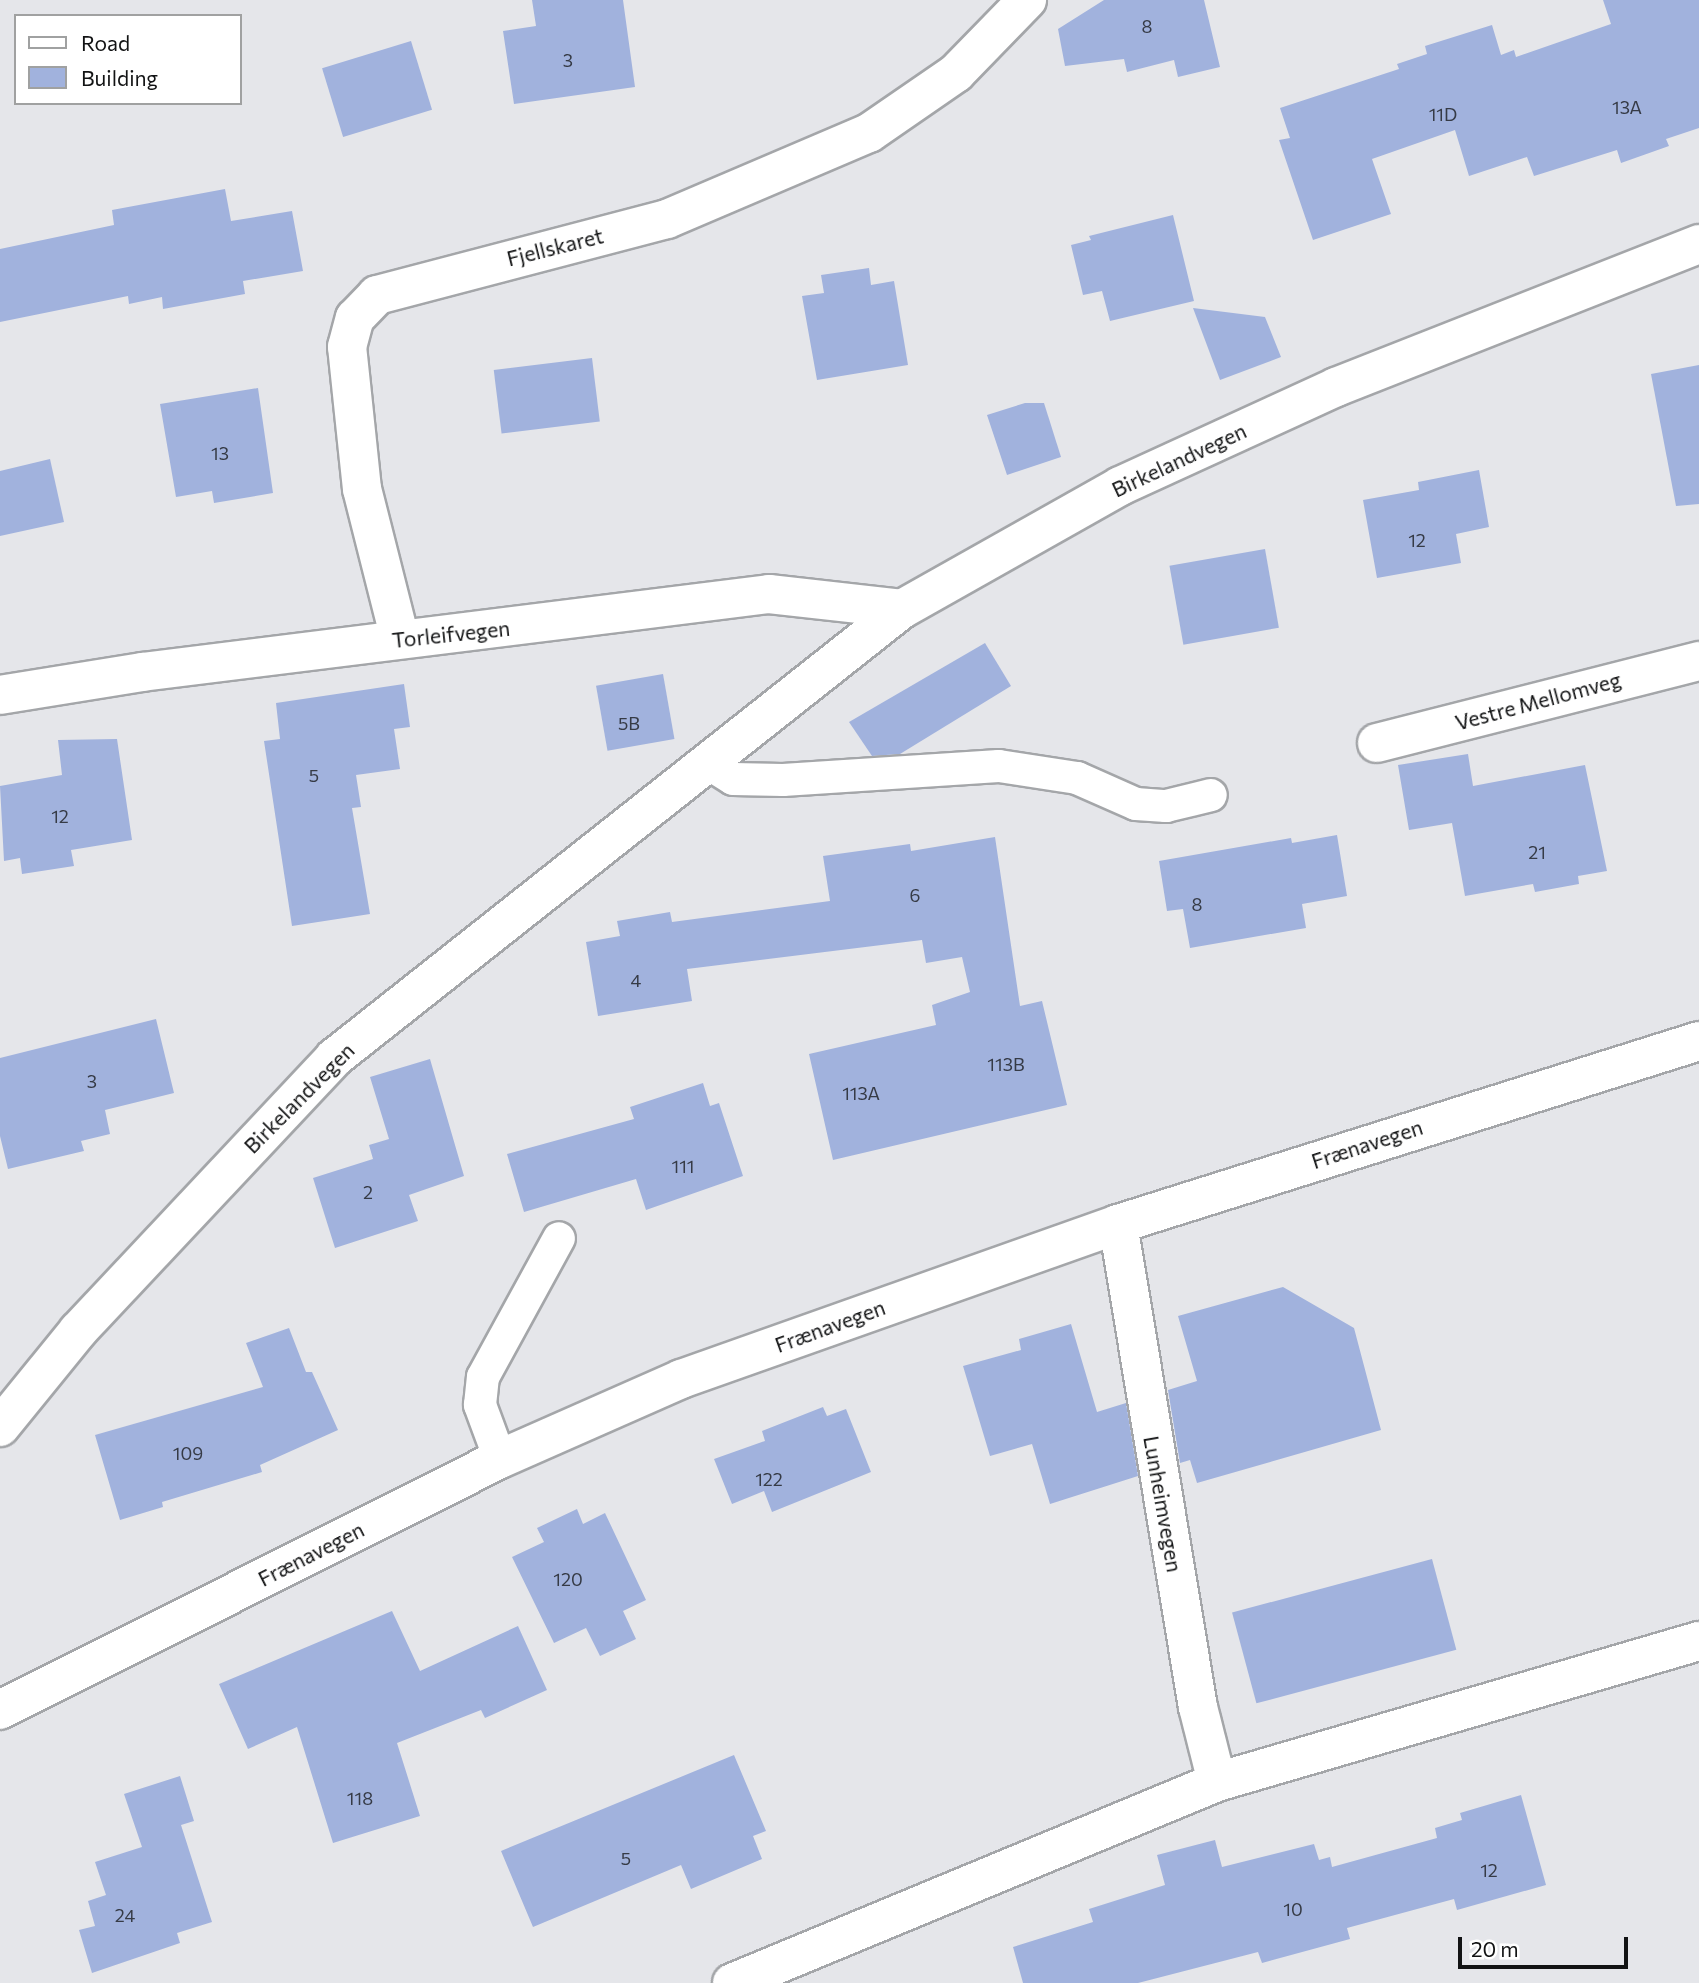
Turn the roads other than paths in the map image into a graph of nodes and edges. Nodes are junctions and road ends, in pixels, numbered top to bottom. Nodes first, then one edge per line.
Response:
1 (1027, 0) edge
2 (1699, 244) edge
3 (902, 609) junction
4 (400, 639) junction
5 (1699, 661) edge
6 (0, 695) edge
7 (1377, 743) dead end
8 (706, 762) junction
9 (1211, 795) dead end
10 (1699, 1041) edge
11 (1118, 1224) junction
12 (559, 1238) dead end
13 (0, 1427) edge
14 (499, 1459) junction
15 (1699, 1641) edge
16 (0, 1710) edge
17 (1217, 1782) junction
18 (732, 1983) edge

1 - 4 street, Fjellskaret
2 - 3 street, Birkelandvegen
3 - 4 street, Torleifvegen
3 - 8 street, Birkelandvegen
4 - 6 street, Torleifvegen
5 - 7 street, Vestre Mellomveg
8 - 9 lane
8 - 13 street, Birkelandvegen
10 - 11 street, Frænavegen
11 - 14 street, Frænavegen
11 - 17 street, Lunheimvegen
12 - 14 lane
14 - 16 street, Frænavegen
15 - 17 street
17 - 18 street

